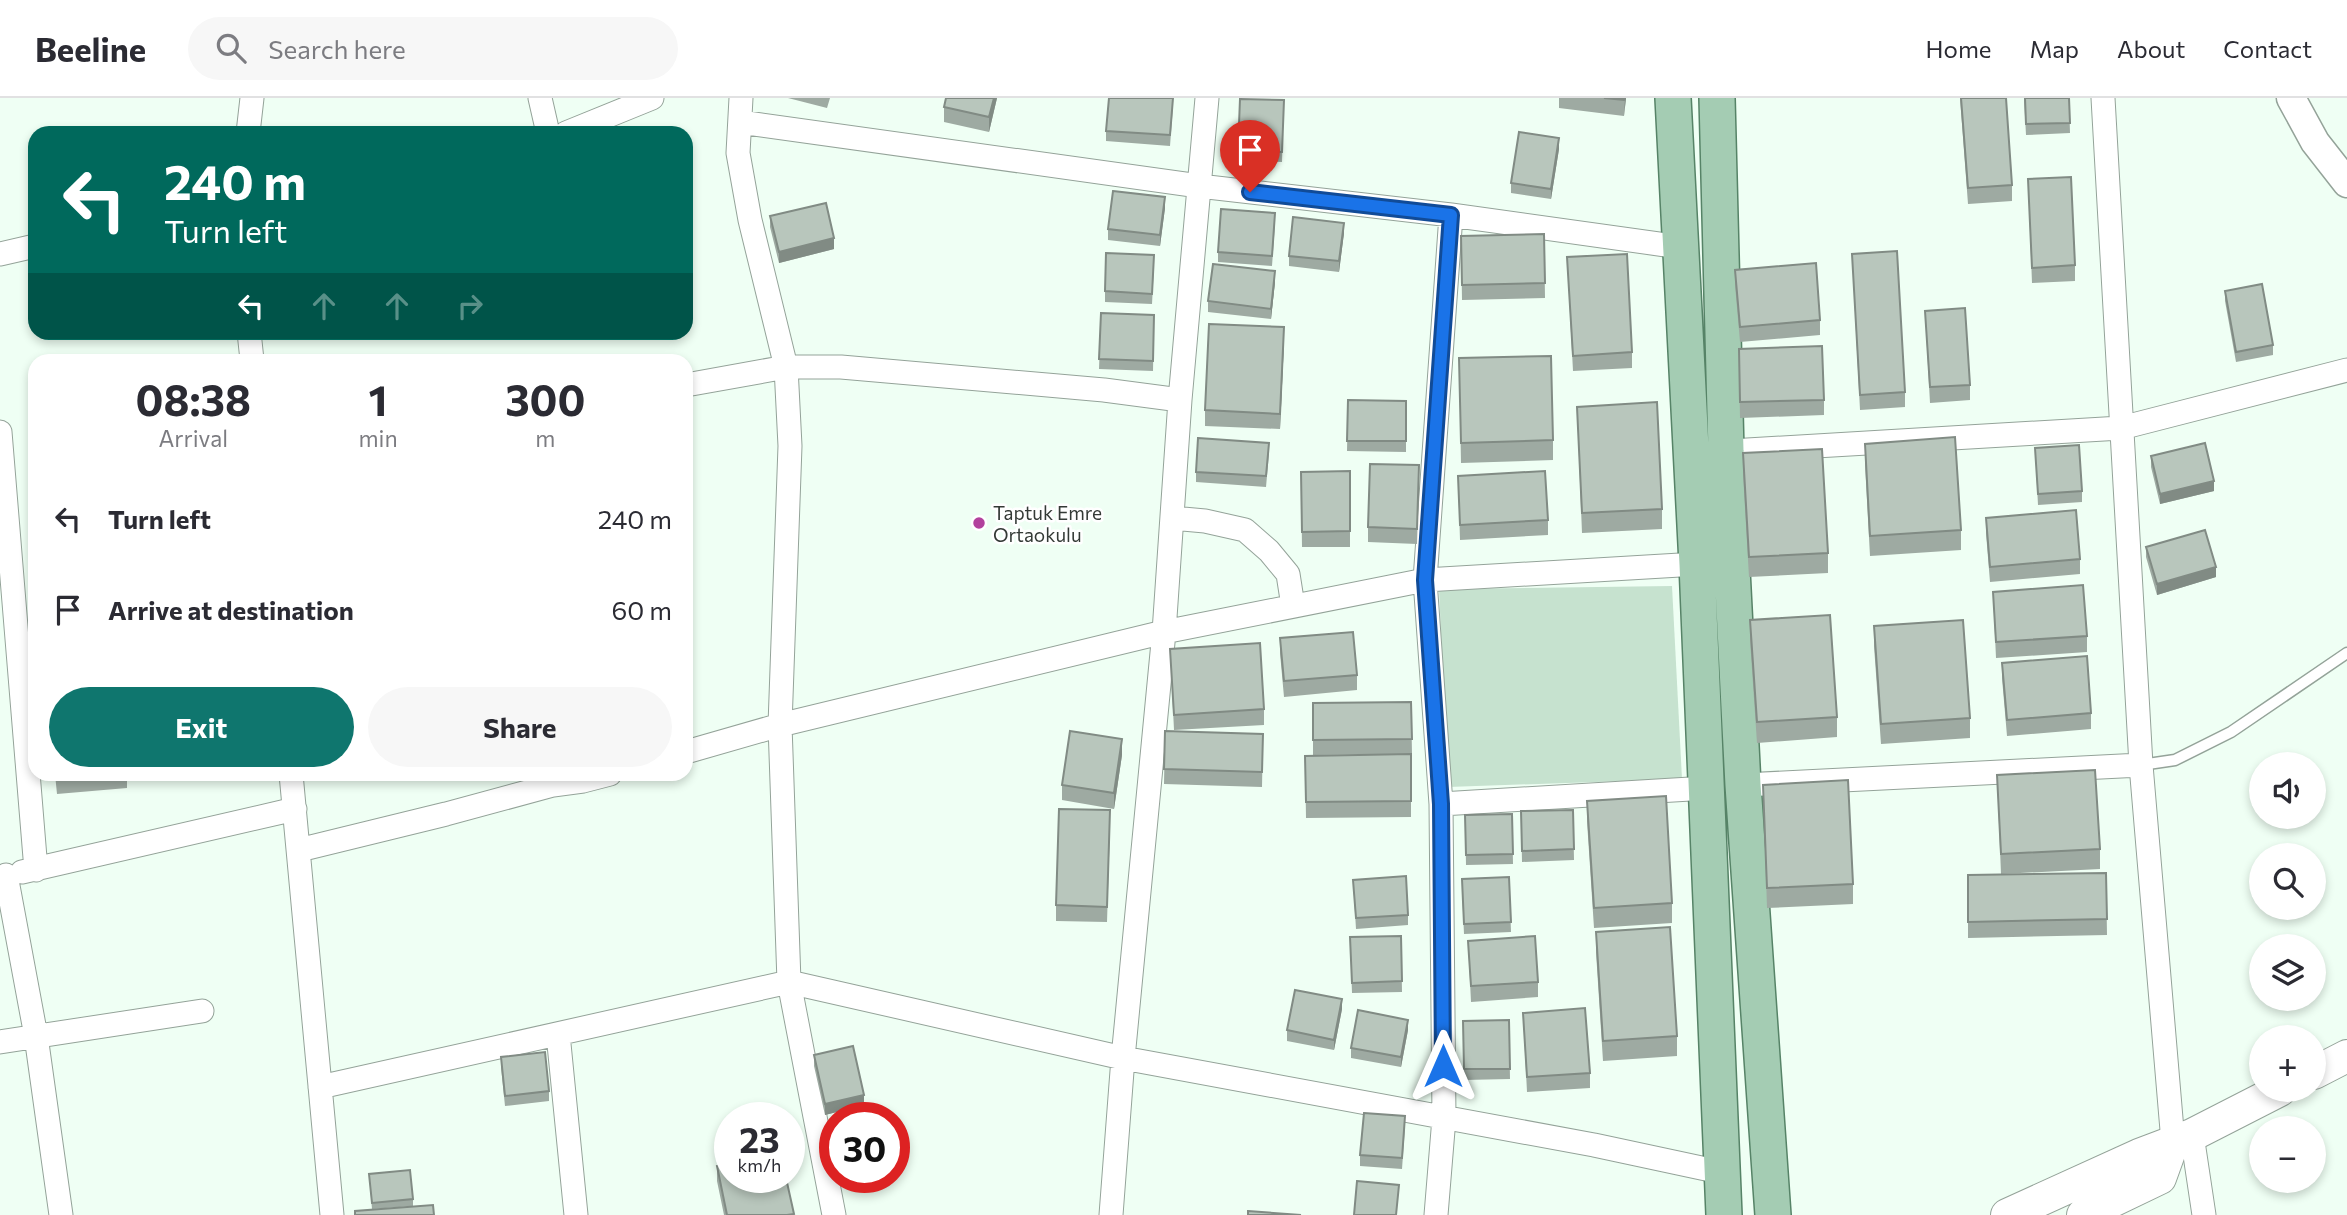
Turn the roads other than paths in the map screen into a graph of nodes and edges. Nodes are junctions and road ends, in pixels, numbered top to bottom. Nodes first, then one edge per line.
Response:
1 (252, 98) edge
2 (540, 98) edge
3 (652, 98) edge
4 (741, 98) edge
5 (1207, 98) edge
6 (1673, 98) edge
7 (1717, 98) edge
8 (2103, 98) edge
9 (2291, 98) edge
10 (740, 122) junction
11 (249, 126) edge
12 (548, 126) edge
13 (583, 126) edge
14 (2347, 183) edge
15 (1199, 186) junction
16 (1451, 215) junction
17 (1680, 247) junction
18 (28, 248) edge
19 (0, 254) edge
20 (786, 367) junction
21 (2347, 370) edge
22 (693, 384) edge
23 (1180, 400) junction
24 (2121, 428) junction
25 (0, 432) edge
26 (1726, 451) junction
27 (1691, 453) junction
28 (1172, 518) junction
29 (1697, 564) junction
30 (1425, 580) junction
31 (1293, 606) junction
32 (1164, 632) junction
33 (25, 637) edge
34 (2347, 653) edge
35 (28, 701) edge
36 (780, 725) junction
37 (693, 750) edge
38 (2141, 765) junction
39 (32, 781) edge
40 (293, 781) edge
41 (546, 781) edge
42 (1743, 786) junction
43 (1707, 788) junction
44 (1441, 804) junction
45 (295, 809) junction
46 (299, 850) junction
47 (36, 870) junction
48 (3, 876) edge
49 (789, 982) junction
50 (202, 1011) dead end
51 (558, 1034) junction
52 (36, 1036) junction
53 (0, 1042) edge
54 (2347, 1056) edge
55 (1123, 1058) junction
56 (2326, 1067) edge
57 (320, 1087) junction
58 (2256, 1102) edge
59 (1444, 1118) junction
60 (2183, 1139) junction
61 (1720, 1172) junction
62 (61, 1215) edge
63 (332, 1215) edge
64 (576, 1215) edge
65 (834, 1215) edge
66 (1111, 1215) edge
67 (1436, 1215) edge
68 (1724, 1215) edge
69 (1773, 1215) edge
70 (2007, 1215) edge
71 (2084, 1215) edge
72 (2204, 1215) edge

1 - 11 street
2 - 12 street
3 - 13 street
4 - 10 street
5 - 15 street
6 - 17 main road
7 - 26 main road
8 - 24 street
9 - 14 street
10 - 15 street
10 - 20 street
15 - 16 street
15 - 23 street
16 - 17 street
16 - 30 street
17 - 27 main road
18 - 19 street
20 - 22 street
20 - 23 street
20 - 36 street
21 - 24 street
23 - 28 street
24 - 26 street
24 - 38 street
25 - 33 street
26 - 27 street
26 - 42 main road
27 - 29 main road
28 - 31 street
28 - 32 street
29 - 30 street
29 - 43 main road
30 - 31 street
30 - 44 street
31 - 32 street
32 - 36 street
32 - 55 street
33 - 35 street
34 - 38 lane
36 - 37 street
36 - 49 street
38 - 42 street
38 - 60 street
39 - 47 street
40 - 45 street
41 - 46 street
42 - 69 main road
43 - 44 street
43 - 61 main road
44 - 59 street
45 - 46 street
45 - 47 street
46 - 57 street
47 - 48 street
48 - 52 street
49 - 51 street
49 - 55 street
49 - 65 street
50 - 52 street
51 - 57 street
51 - 64 street
52 - 53 street
52 - 62 street
54 - 56 main road
55 - 59 street
55 - 66 street
57 - 63 street
58 - 60 main road
59 - 61 street
59 - 67 street
60 - 70 main road
60 - 71 main road
60 - 72 street
61 - 68 main road

